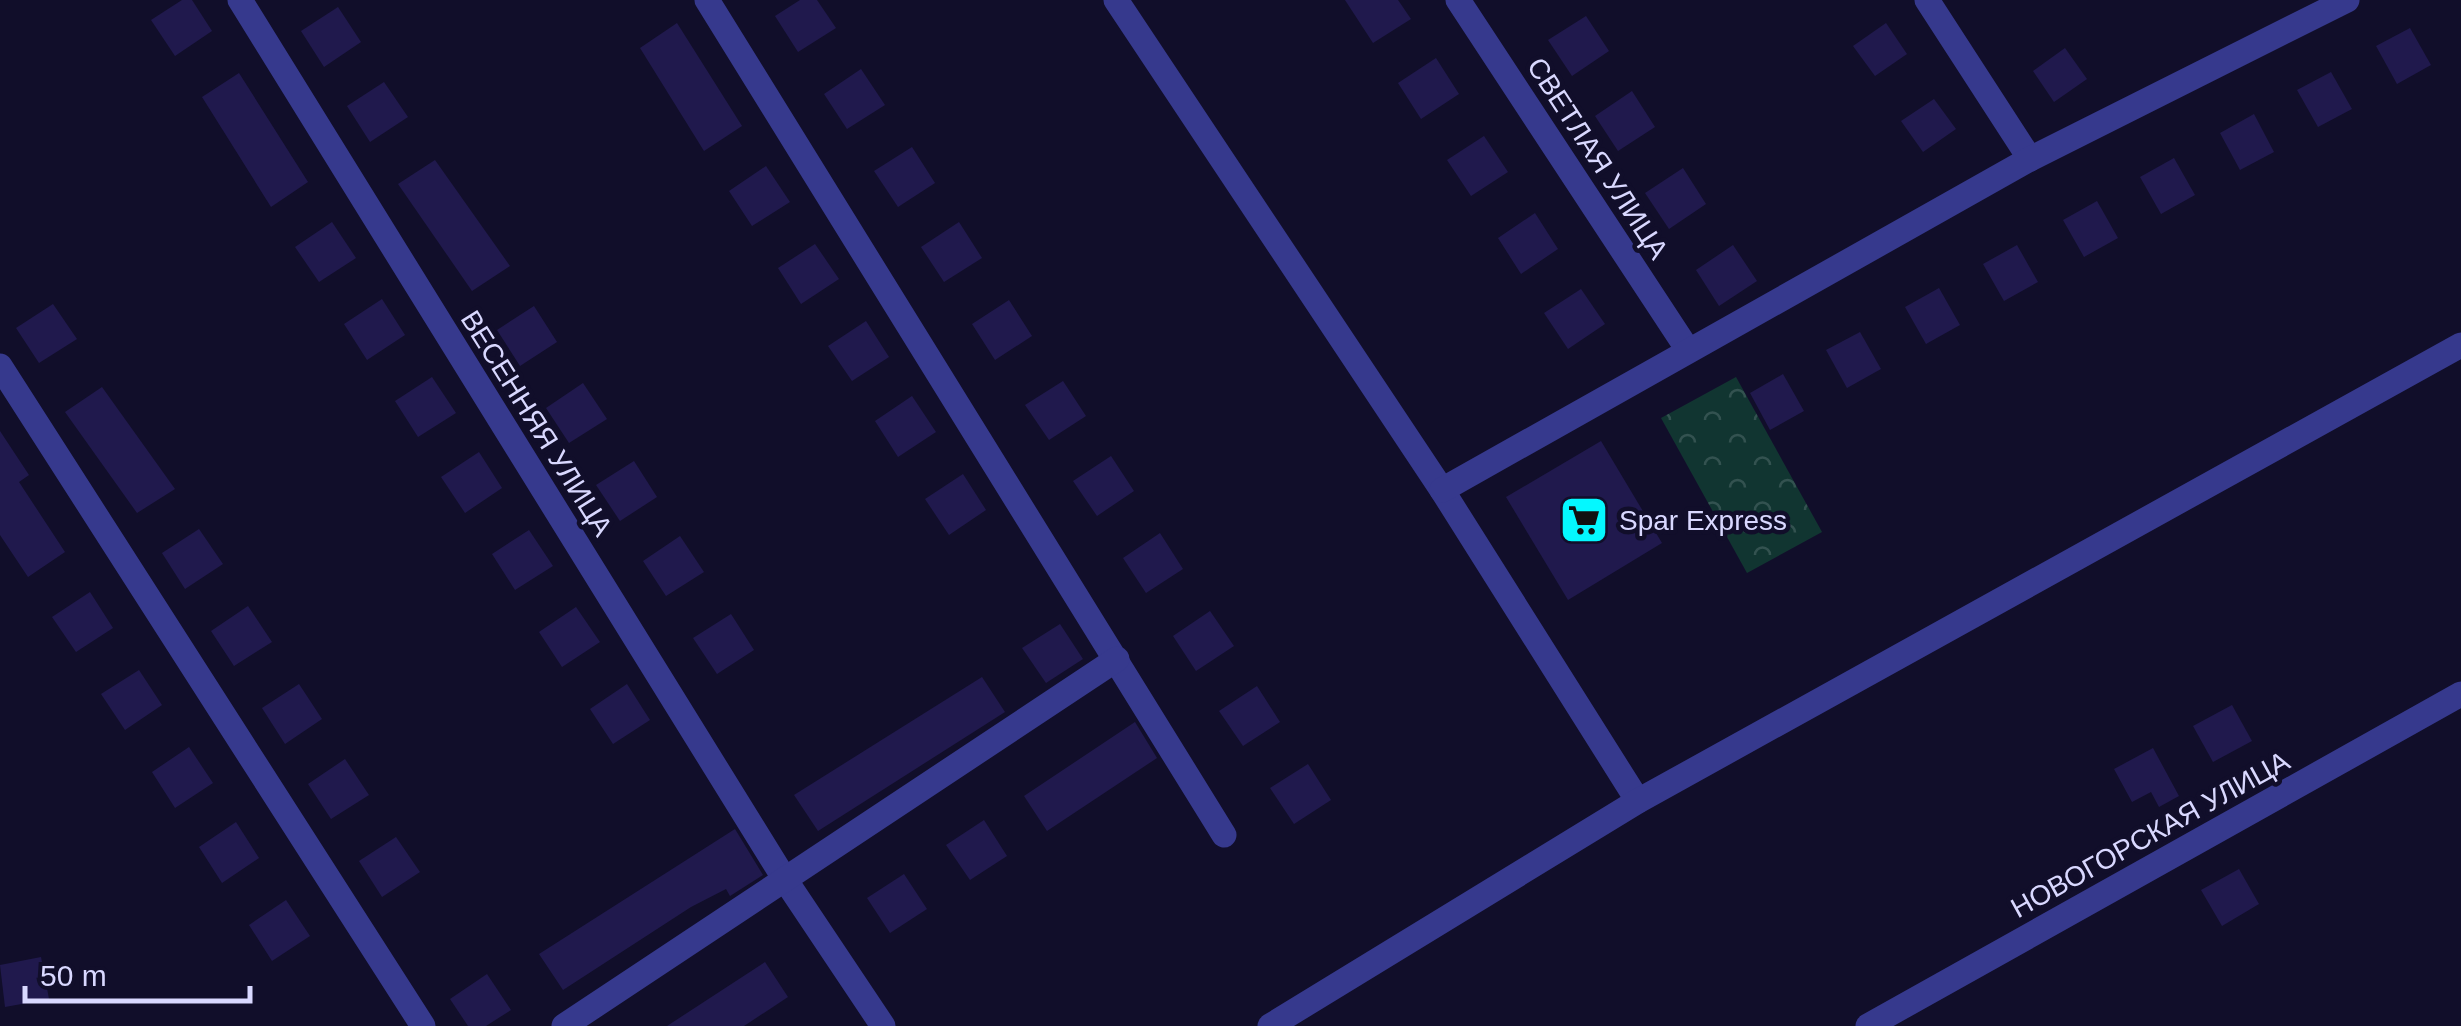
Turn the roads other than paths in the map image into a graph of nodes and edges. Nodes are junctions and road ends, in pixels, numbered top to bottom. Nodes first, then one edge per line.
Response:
1 (240, 0) edge
2 (707, 0) edge
3 (1116, 0) edge
4 (1458, 0) edge
5 (1926, 0) edge
6 (2347, 0) edge
7 (2030, 159) junction
8 (2461, 345) edge
9 (1688, 350) junction
10 (0, 366) edge
11 (1442, 490) junction
12 (1117, 659) junction
13 (2461, 694) edge
14 (1638, 801) junction
15 (1224, 835) dead end
16 (784, 878) junction
17 (423, 1026) edge
18 (564, 1026) edge
19 (883, 1026) edge
20 (1270, 1026) edge
21 (1868, 1026) edge

1 - 16 street, ВЕСЕННЯЯ УЛИЦА
2 - 12 street
3 - 11 street
4 - 9 street, СВЕТЛАЯ УЛИЦА
5 - 7 street
6 - 7 street
7 - 9 street
8 - 14 street
9 - 11 street
10 - 17 street
11 - 14 street
12 - 15 street
12 - 16 street
13 - 21 street, НОВОГОРСКАЯ УЛИЦА
14 - 20 street
16 - 18 street
16 - 19 street, ВЕСЕННЯЯ УЛИЦА

